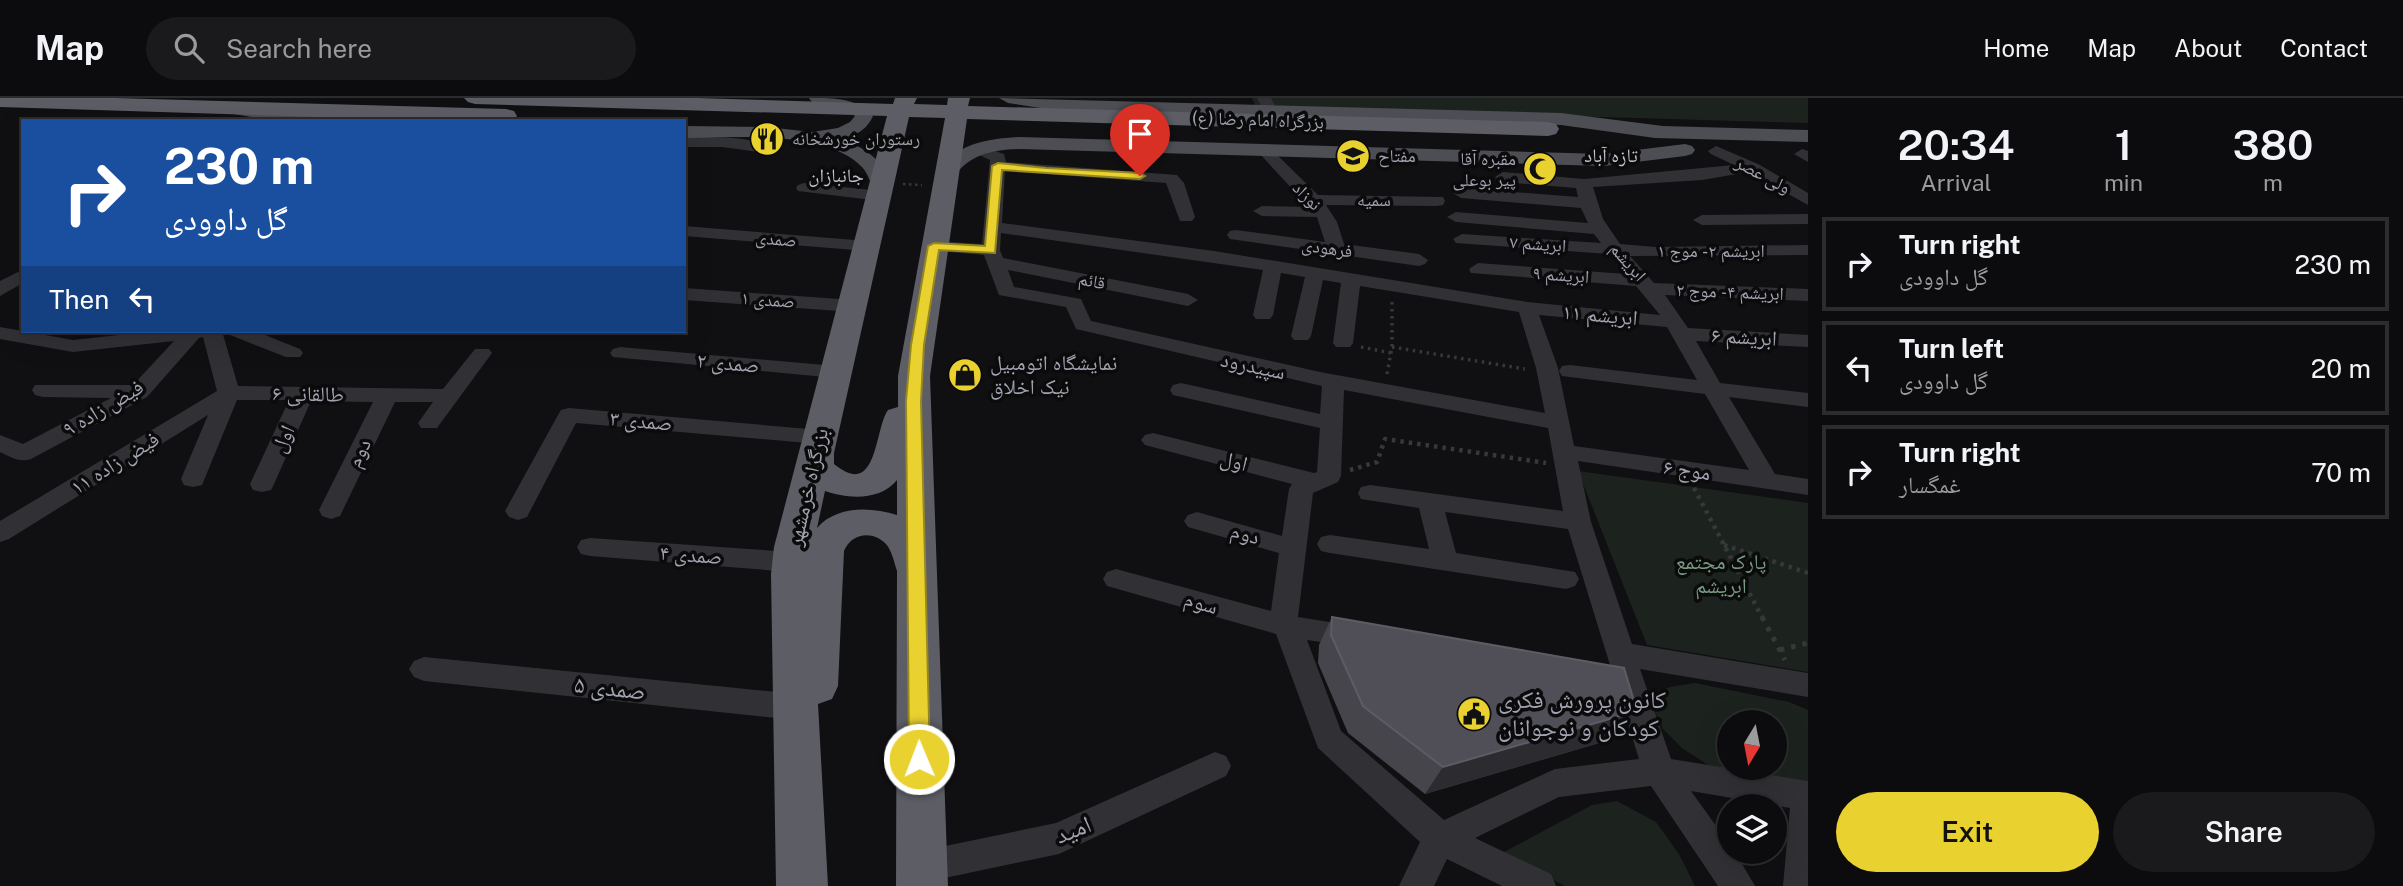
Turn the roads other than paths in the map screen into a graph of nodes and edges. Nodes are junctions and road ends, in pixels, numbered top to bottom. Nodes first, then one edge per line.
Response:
1 (475, 98) edge
2 (818, 98) edge
3 (906, 98) edge
4 (959, 98) edge
5 (1008, 98) edge
6 (2, 102) edge
7 (1139, 102) edge
8 (1044, 104) junction
9 (1267, 104) edge
10 (336, 116) edge
11 (544, 119) edge
12 (686, 121) edge
13 (1548, 129) joint
14 (686, 132) edge
15 (1662, 132) junction
16 (799, 136) junction
17 (686, 142) edge
18 (1042, 143) junction
19 (759, 147) dead end
20 (1565, 147) joint
21 (976, 150) junction
22 (1264, 150) junction
23 (1685, 150) junction
24 (1806, 150) edge
25 (1716, 151) junction
26 (998, 166) junction
27 (1752, 167) junction
28 (1503, 177) dead end
29 (938, 180) junction
30 (804, 188) dead end
31 (884, 189) junction
32 (1461, 194) dead end
33 (1586, 194) junction
34 (1808, 200) edge
35 (1437, 201) dead end
36 (1321, 210) junction
37 (1262, 211) dead end
38 (1186, 217) dead end
39 (1408, 217) dead end
40 (1456, 217) dead end
41 (1702, 219) dead end
42 (1808, 219) edge
43 (993, 227) junction
44 (1601, 229) junction
45 (686, 232) edge
46 (1236, 235) dead end
47 (1462, 239) dead end
48 (867, 246) junction
49 (934, 246) junction
50 (1335, 248) junction
51 (1614, 249) junction
52 (1808, 250) edge
53 (993, 256) junction
54 (1419, 260) dead end
55 (1273, 266) junction
56 (1478, 269) dead end
57 (1315, 272) junction
58 (18, 278) dead end
59 (1352, 278) junction
60 (1648, 285) junction
61 (0, 290) edge
62 (686, 294) edge
63 (1808, 295) edge
64 (1188, 300) dead end
65 (853, 306) junction
66 (1527, 308) junction
67 (1263, 315) dead end
68 (920, 328) junction
69 (1677, 328) junction
70 (12, 332) edge
71 (179, 333) edge
72 (202, 333) edge
73 (203, 333) edge
74 (242, 333) edge
75 (131, 335) edge
76 (1301, 336) dead end
77 (1808, 341) edge
78 (1343, 343) dead end
79 (293, 353) dead end
80 (482, 353) dead end
81 (620, 353) dead end
82 (836, 372) junction
83 (1559, 372) junction
84 (1333, 383) junction
85 (1712, 388) junction
86 (43, 390) dead end
87 (1181, 390) dead end
88 (139, 392) junction
89 (229, 393) junction
90 (303, 394) junction
91 (387, 396) junction
92 (450, 396) junction
93 (1808, 400) edge
94 (429, 423) dead end
95 (1330, 423) junction
96 (1559, 423) junction
97 (1153, 440) dead end
98 (0, 442) edge
99 (818, 445) junction
100 (1567, 459) junction
101 (193, 479) dead end
102 (1322, 479) junction
103 (1767, 481) junction
104 (262, 484) dead end
105 (1808, 487) edge
106 (1370, 493) dead end
107 (1430, 502) junction
108 (331, 510) dead end
109 (518, 511) dead end
110 (1197, 521) dead end
111 (1578, 522) junction
112 (0, 533) edge
113 (1331, 544) dead end
114 (590, 547) dead end
115 (1293, 548) junction
116 (1445, 561) junction
117 (791, 562) junction
118 (916, 570) junction
119 (1116, 579) dead end
120 (1566, 579) dead end
121 (1287, 626) junction
122 (1382, 640) edge
123 (1617, 668) junction
124 (424, 669) dead end
125 (1803, 684) edge
126 (796, 707) junction
127 (1215, 766) dead end
128 (1659, 771) junction
129 (1808, 796) edge
130 (1440, 838) junction
131 (921, 876) edge
132 (804, 886) edge
133 (1416, 886) edge
134 (1539, 886) edge
135 (1738, 886) edge
136 (1800, 886) edge

1 - 13 highway, بزرگراه امام رضا (ع)
2 - 16 main road
3 - 31 highway, بزرگراه خرمشهر
4 - 29 highway
5 - 8 main road
6 - 10 highway, بزرگراه امام رضا (ع)
7 - 8 main road, بزرگراه امام رضا (ع)
7 - 9 main road, بزرگراه امام رضا (ع)
8 - 18 main road
9 - 15 main road, بزرگراه امام رضا (ع)
10 - 11 highway, بزرگراه امام رضا (ع)
12 - 20 highway, بزرگراه امام رضا (ع)
13 - 15 main road, بزرگراه امام رضا (ع)
14 - 16 main road
15 - 24 main road, بزرگراه امام رضا (ع)
16 - 31 main road
17 - 19 street
18 - 21 main road
18 - 22 main road, بزرگراه امام رضا (ع)
20 - 23 main road, بزرگراه امام رضا (ع)
21 - 26 street
21 - 29 main road
22 - 23 main road, بزرگراه امام رضا (ع)
22 - 36 street, نوزاد
23 - 25 main road, بزرگراه امام رضا (ع)
24 - 25 main road, بزرگراه امام رضا (ع)
25 - 27 street, ولی عصر
26 - 38 street
26 - 43 street
27 - 33 street
27 - 34 street, ولی عصر
28 - 33 street
29 - 49 highway
30 - 31 street
31 - 48 highway, بزرگراه خرمشهر
32 - 33 street
33 - 44 street, ابریشم
35 - 36 street, سمیه
36 - 37 street
36 - 39 street
36 - 50 street, نوزاد
40 - 44 street
41 - 42 street
43 - 53 street
43 - 55 street
44 - 51 street, ابریشم
45 - 48 street, صمدی
46 - 50 street, فرهودی
47 - 51 street, ابریشم ۷
48 - 65 highway, بزرگراه خرمشهر
49 - 53 street, قائم
49 - 68 highway
50 - 54 street, فرهودی
51 - 52 street, ابریشم ۲ - موج ۱
51 - 60 street, ابریشم
53 - 64 street, قائم
53 - 84 street, سپیدرود
55 - 57 street
55 - 67 street
56 - 60 street, ابریشم ۹
57 - 59 street
57 - 76 street
58 - 61 street
59 - 66 street
59 - 78 street
60 - 63 street, ابریشم ۴ - موج ۲
60 - 69 street, ابریشم
62 - 65 street, صمدی ۱
65 - 82 highway, بزرگراه خرمشهر
66 - 69 street, ابریشم ۱۱
66 - 83 street
68 - 99 highway
68 - 118 highway
69 - 77 street, ابریشم ۶
69 - 85 street, ابریشم
70 - 75 street
71 - 75 street
72 - 88 street, فیض زاده ۹
73 - 89 street
74 - 79 street
80 - 92 street
81 - 82 street, صمدی ۲
82 - 99 highway, بزرگراه خرمشهر
83 - 85 street
83 - 96 street
84 - 95 street
84 - 96 street, سپیدرود
85 - 93 street
85 - 103 street, ابریشم
86 - 88 street
87 - 95 street
88 - 98 street, فیض زاده ۹
89 - 90 street, طالقانی ۶
89 - 101 street
89 - 112 street, فیض زاده ۱۱
90 - 91 street, طالقانی ۶
90 - 104 street, اول
91 - 92 street, طالقانی ۶
91 - 108 street, دوم
92 - 94 street
95 - 102 street
96 - 100 street
97 - 102 street, اول
99 - 109 street, صمدی ۳
99 - 117 highway, بزرگراه خرمشهر
100 - 103 street, موج ۶
100 - 111 street
102 - 115 street
103 - 105 street, موج ۶
106 - 107 street
107 - 111 street
107 - 116 street
110 - 115 street, دوم
111 - 123 street
113 - 116 street
114 - 117 street, صمدی ۴
115 - 121 street
116 - 120 street
117 - 126 highway, بزرگراه خرمشهر
118 - 131 highway
118 - 132 highway
119 - 121 street, سوم
121 - 122 street, سوم
121 - 130 street
123 - 125 street
123 - 128 street
124 - 126 street, صمدی ۵
126 - 132 highway, بزرگراه خرمشهر
127 - 131 street, امید
128 - 129 street
128 - 130 street
128 - 135 street
129 - 136 street
130 - 133 street
130 - 134 street

